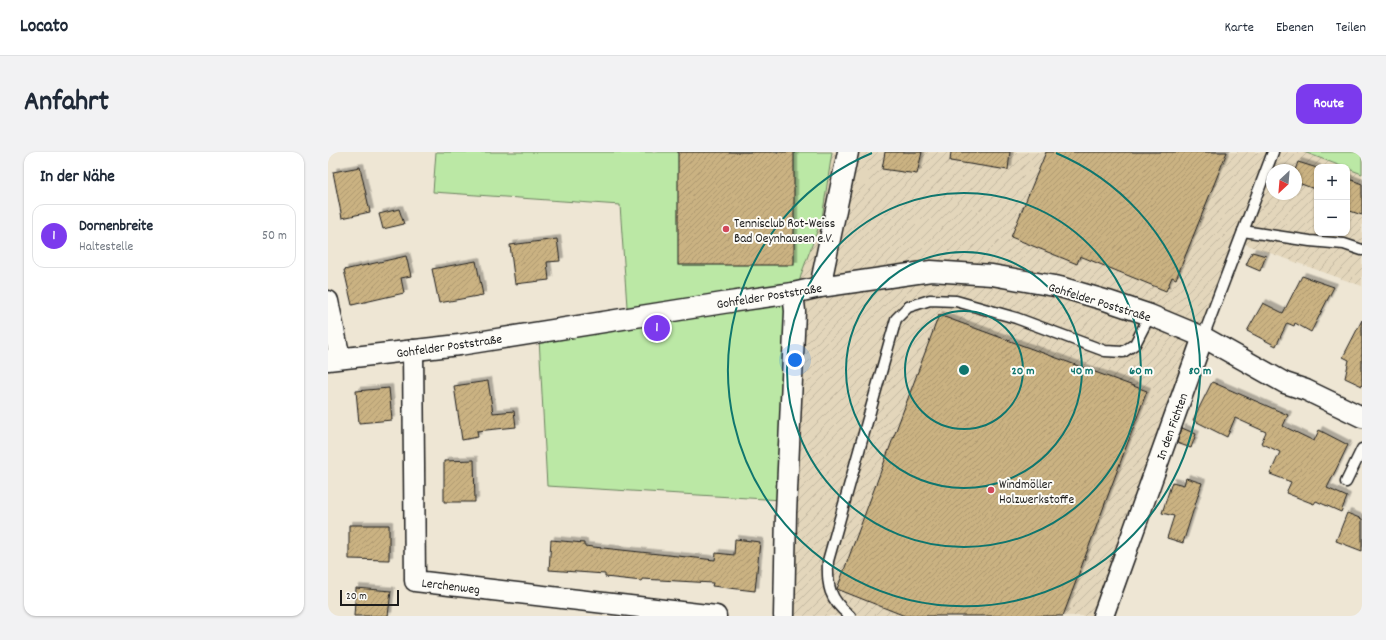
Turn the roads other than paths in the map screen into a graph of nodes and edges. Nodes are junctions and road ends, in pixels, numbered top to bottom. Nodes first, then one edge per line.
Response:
1 (848, 152) edge
2 (1273, 152) edge
3 (1243, 231) junction
4 (1362, 250) edge
5 (820, 287) junction
6 (793, 294) junction
7 (328, 301) edge
8 (1150, 315) junction
9 (1203, 337) junction
10 (413, 350) junction
11 (334, 359) edge
12 (1362, 417) edge
13 (1362, 449) edge
14 (1346, 482) dead end
15 (716, 616) edge
16 (784, 616) edge
17 (850, 616) edge
18 (1103, 616) edge

1 - 5 street
2 - 3 lane
3 - 4 lane
3 - 9 lane
5 - 6 street, Gohfelder Poststraße
5 - 8 street, Gohfelder Poststraße
6 - 10 street, Gohfelder Poststraße
6 - 16 street
7 - 11 street
8 - 9 street, Gohfelder Poststraße
8 - 17 lane
9 - 12 street
9 - 18 street, In den Fichten
10 - 11 street, Gohfelder Poststraße
10 - 15 street, Lerchenweg
13 - 14 lane

